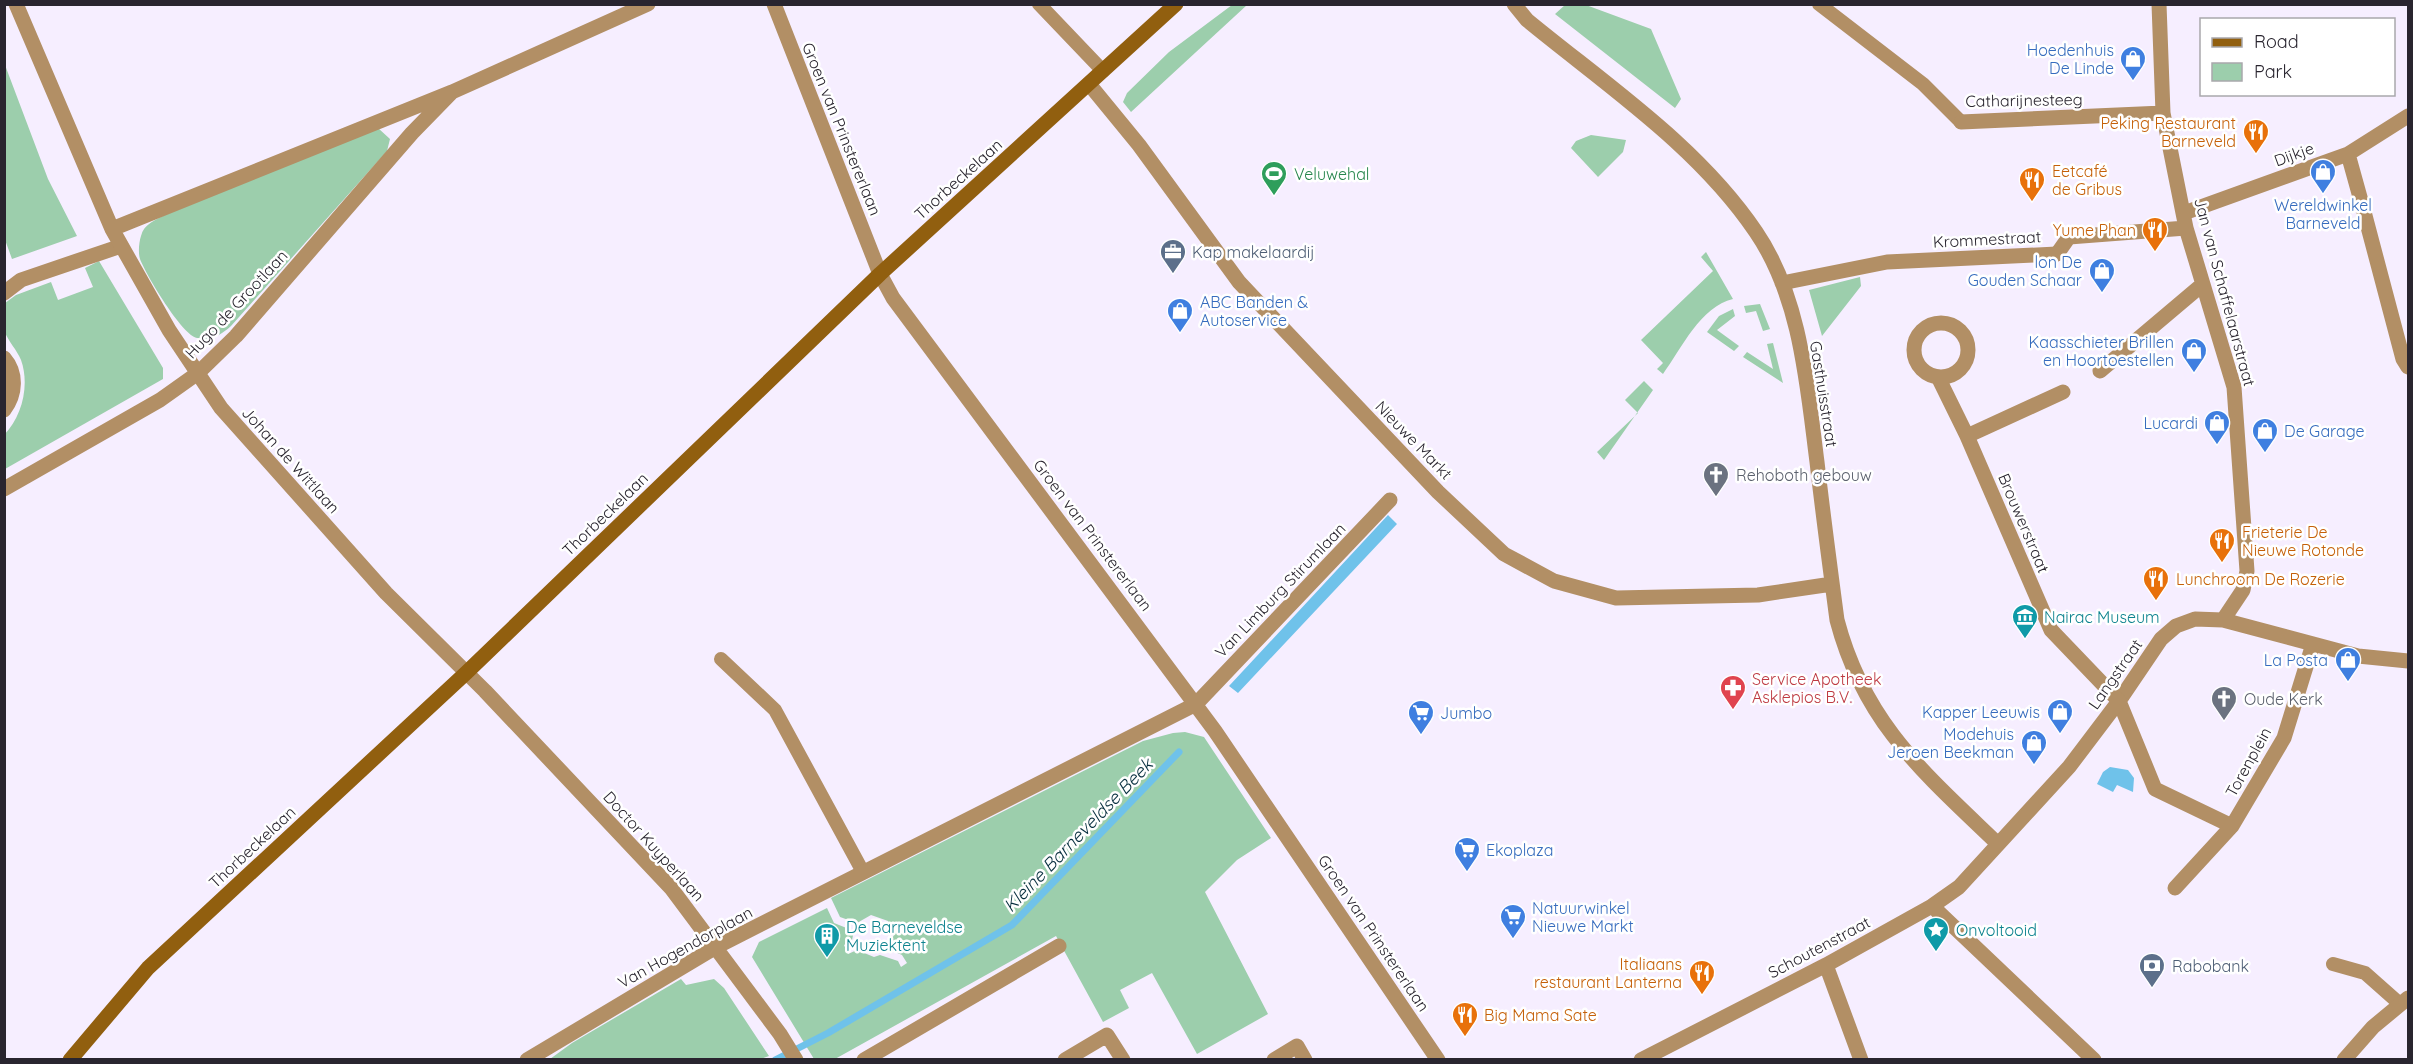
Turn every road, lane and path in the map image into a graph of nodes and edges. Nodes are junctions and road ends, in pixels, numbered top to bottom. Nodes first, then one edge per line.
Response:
1 (16, 4) edge
2 (648, 4) edge
3 (774, 4) edge
4 (1039, 4) edge
5 (1176, 4) edge
6 (1514, 4) edge
7 (1819, 4) edge
8 (2158, 4) edge
9 (1103, 71) junction
10 (1089, 84) junction
11 (452, 92) junction
12 (2163, 113) junction
13 (2409, 116) edge
14 (1961, 122) joint
15 (2348, 154) junction
16 (2185, 220) junction
17 (112, 229) junction
18 (121, 246) junction
19 (880, 273) junction
20 (1782, 283) junction
21 (2203, 284) junction
22 (4, 293) edge
23 (4, 358) edge
24 (2409, 367) edge
25 (2100, 371) dead end
26 (198, 373) junction
27 (1938, 377) dead end
28 (2063, 392) dead end
29 (4, 410) edge
30 (1967, 436) junction
31 (4, 489) edge
32 (1390, 500) dead end
33 (1832, 584) junction
34 (2223, 620) junction
35 (2313, 644) junction
36 (721, 659) dead end
37 (2409, 661) edge
38 (466, 673) junction
39 (2119, 701) junction
40 (1196, 704) junction
41 (2232, 826) junction
42 (1998, 844) junction
43 (863, 873) junction
44 (2175, 888) dead end
45 (1932, 906) junction
46 (1059, 946) dead end
47 (716, 947) junction
48 (2333, 964) dead end
49 (1826, 965) junction
50 (2404, 1001) edge
51 (70, 1059) edge
52 (527, 1059) edge
53 (796, 1059) edge
54 (864, 1059) edge
55 (1065, 1059) edge
56 (1123, 1059) edge
57 (1274, 1059) edge
58 (1305, 1059) edge
59 (1438, 1059) edge
60 (1641, 1059) edge
61 (1861, 1059) edge
62 (2094, 1059) edge
63 (2344, 1059) edge

1 - 17 street, Johan de Wittlaan
2 - 11 street, Hugo de Grootlaan
3 - 19 street, Groen van Prinstererlaan
4 - 9 lane
5 - 9 main road, Thorbeckelaan
6 - 20 street, Gasthuisstraat
7 - 14 lane, Catharijnesteeg
8 - 12 street, Jan van Schaffelaarstraat
9 - 10 main road, Thorbeckelaan
10 - 19 main road, Thorbeckelaan
10 - 33 street, Nieuwe Markt
11 - 17 street, Hugo de Grootlaan
11 - 26 street, Hugo de Grootlaan
12 - 14 street, Catharijnesteeg
12 - 16 street, Jan van Schaffelaarstraat
13 - 15 street, Dijkje
15 - 16 street, Dijkje
15 - 24 street
16 - 20 street, Krommestraat
16 - 21 street, Jan van Schaffelaarstraat
17 - 18 street, Johan de Wittlaan
18 - 22 street
18 - 26 street, Johan de Wittlaan
19 - 38 main road, Thorbeckelaan
19 - 40 street, Groen van Prinstererlaan
20 - 33 street, Gasthuisstraat
21 - 25 street
21 - 34 street, Jan van Schaffelaarstraat
23 - 29 street
26 - 31 street, Hugo de Grootlaan
26 - 38 street, Johan de Wittlaan
27 - 30 street, Brouwerstraat
28 - 30 street
30 - 39 street, Brouwerstraat
32 - 40 street, Van Limburg Stirumlaan
33 - 42 street, Gasthuisstraat
34 - 35 street, Langstraat
34 - 39 street, Langstraat
35 - 37 street, Langstraat
35 - 41 street, Torenplein
36 - 43 lane
38 - 47 street, Doctor Kuyperlaan
38 - 51 main road, Thorbeckelaan
39 - 41 street
39 - 42 street, Langstraat
40 - 43 street, Van Hogendorplaan
40 - 59 street, Groen van Prinstererlaan
41 - 44 street, Torenplein
42 - 45 street, Schoutenstraat
43 - 47 street, Van Hogendorplaan
45 - 49 street, Schoutenstraat
45 - 62 street
46 - 54 street
47 - 52 street, Van Hogendorplaan
47 - 53 street, Doctor Kuyperlaan
48 - 50 lane
49 - 60 street, Schoutenstraat
49 - 61 street
50 - 63 street
55 - 56 street
57 - 58 street

